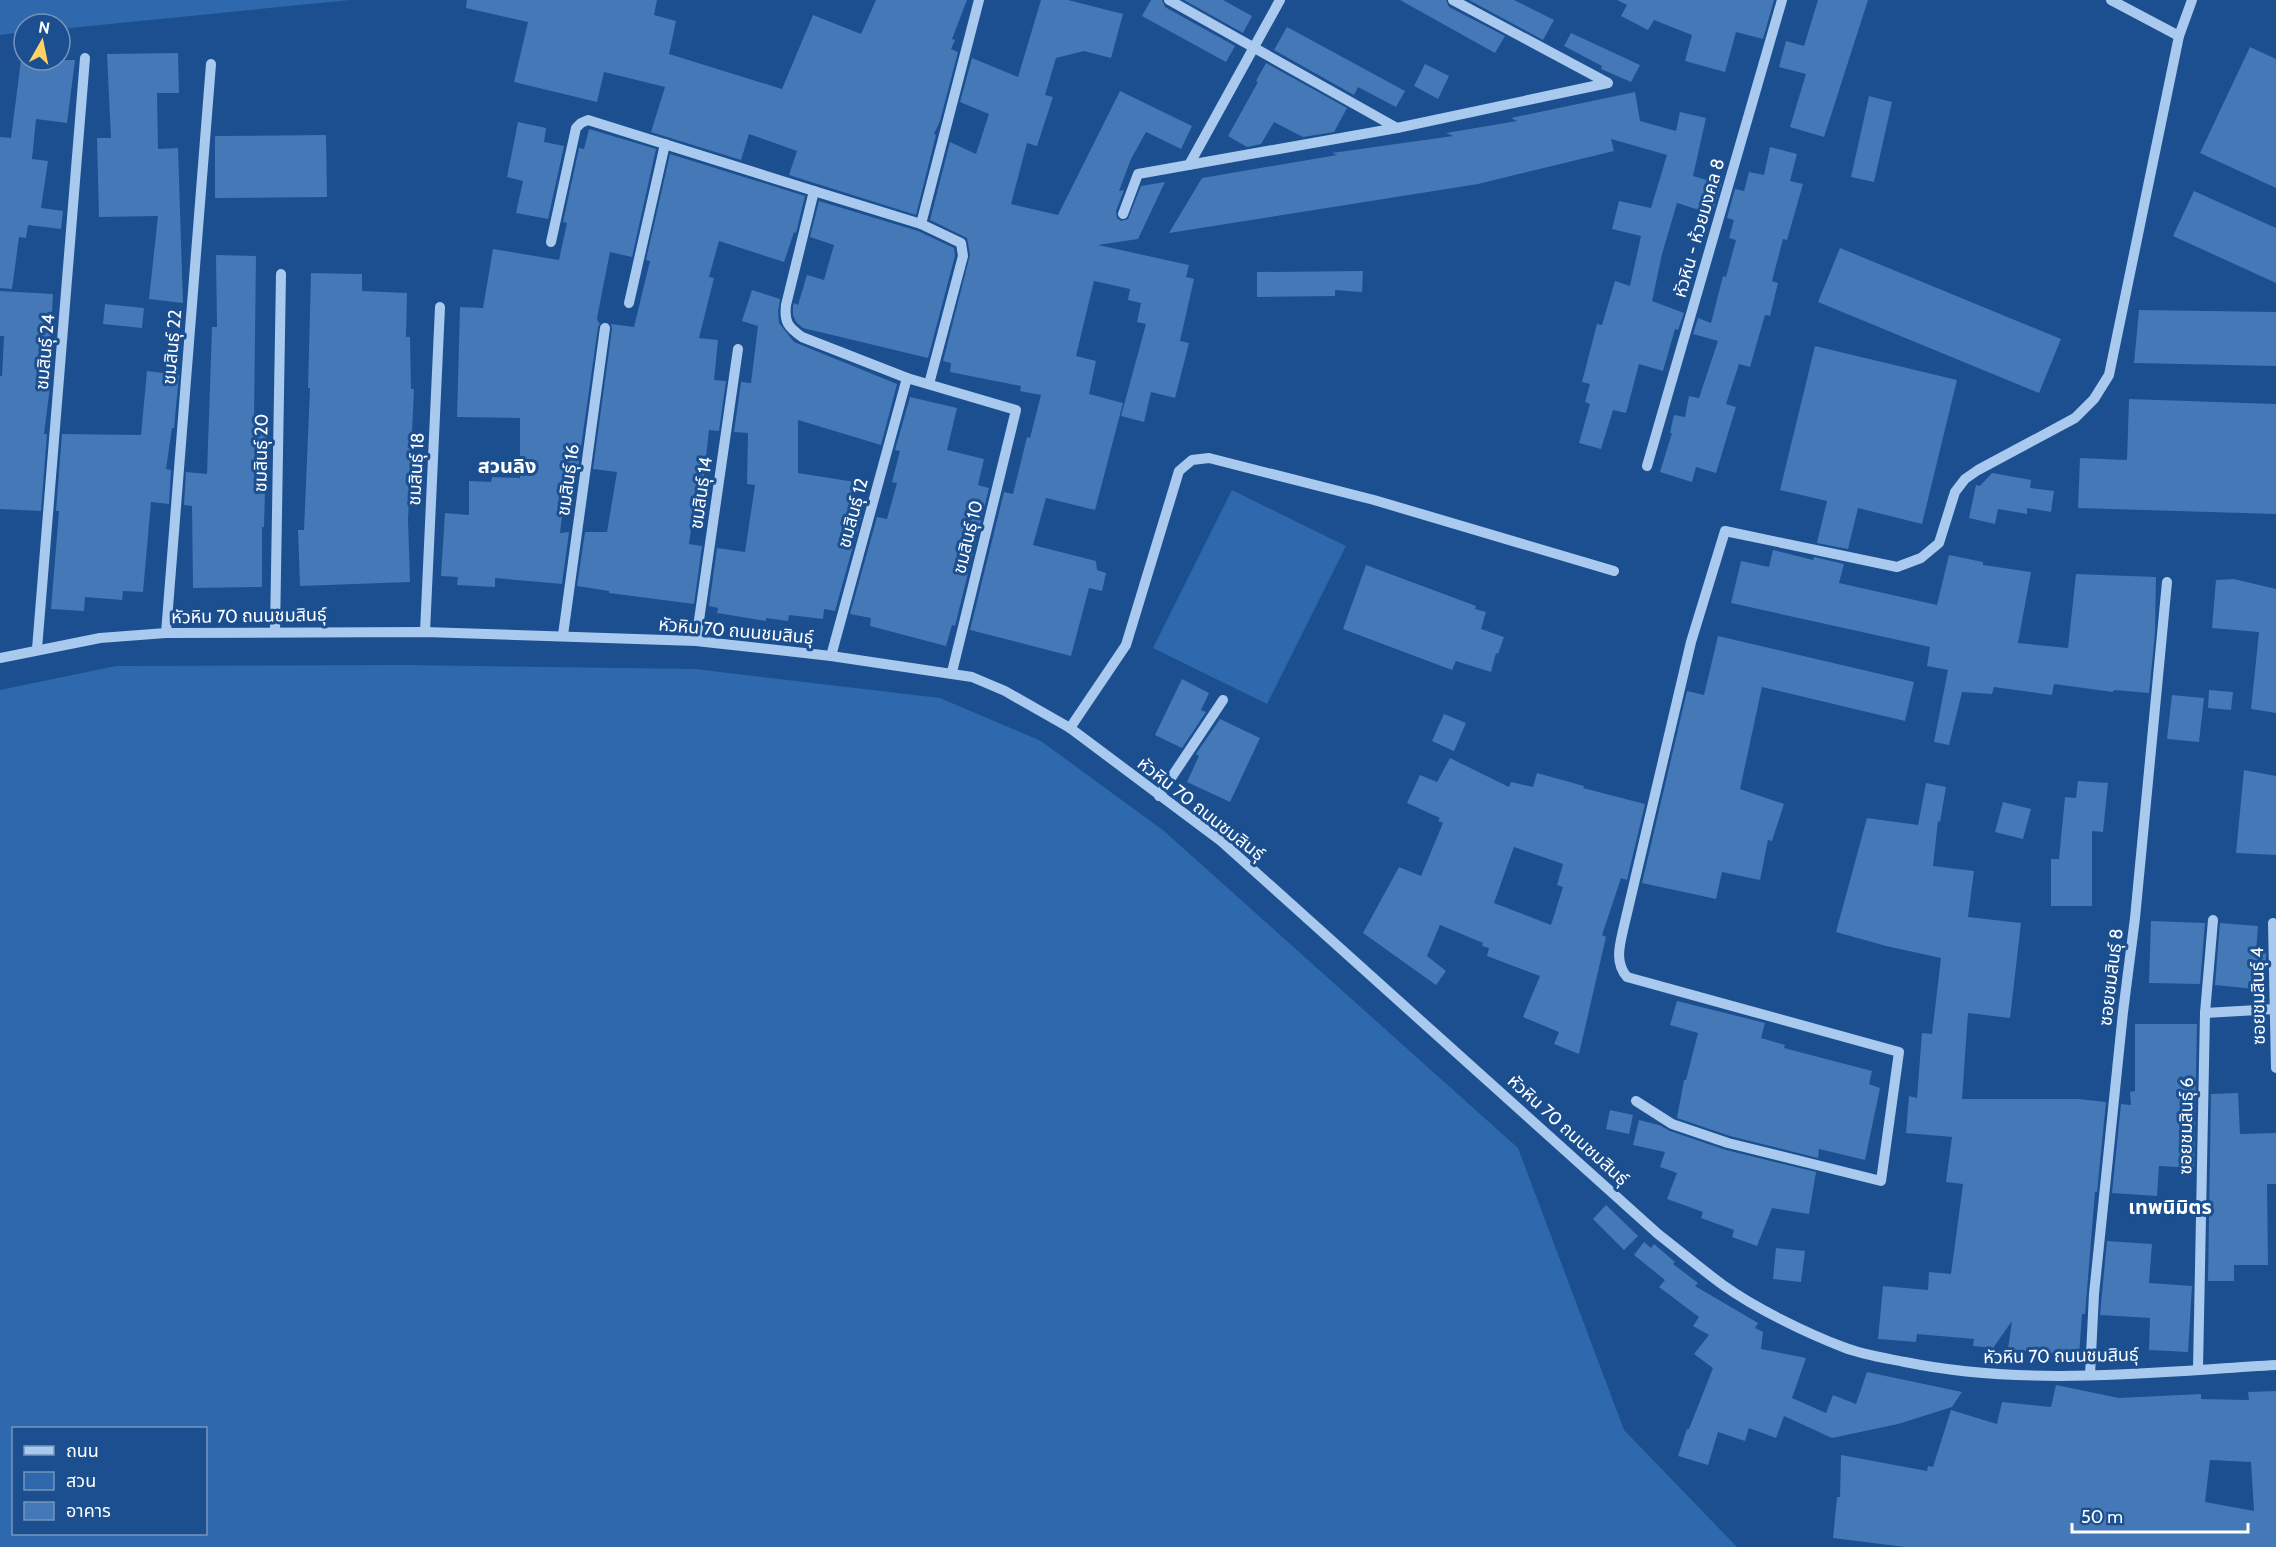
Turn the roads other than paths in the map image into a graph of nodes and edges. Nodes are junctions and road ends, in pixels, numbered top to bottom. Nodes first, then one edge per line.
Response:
1 (979, 0) edge
2 (1169, 0) edge
3 (1280, 0) edge
4 (1453, 0) edge
5 (1782, 0) edge
6 (2111, 0) edge
7 (2192, 0) edge
8 (2179, 36) junction
9 (1252, 48) junction
10 (85, 58) dead end
11 (211, 64) dead end
12 (1396, 128) junction
13 (665, 144) junction
14 (1189, 165) junction
15 (813, 191) junction
16 (1123, 214) dead end
17 (921, 224) junction
18 (551, 242) dead end
19 (281, 274) dead end
20 (629, 303) dead end
21 (440, 307) dead end
22 (604, 328) dead end
23 (738, 349) dead end
24 (907, 378) junction
25 (929, 384) junction
26 (1647, 466) dead end
27 (1614, 571) dead end
28 (2167, 582) dead end
29 (275, 632) junction
30 (425, 632) junction
31 (166, 633) junction
32 (563, 636) junction
33 (696, 641) junction
34 (37, 649) junction
35 (831, 656) junction
36 (0, 658) edge
37 (952, 672) junction
38 (1223, 700) dead end
39 (1070, 728) junction
40 (1159, 796) junction
41 (2213, 920) dead end
42 (2273, 923) dead end
43 (2275, 1009) edge
44 (2205, 1013) junction
45 (2276, 1068) edge
46 (1636, 1101) dead end
47 (2276, 1365) edge
48 (2198, 1369) junction
49 (2090, 1375) junction

1 - 17 street
2 - 9 street
3 - 9 street
4 - 12 street
5 - 26 street, หัวหิน - ห้วยมงคล 8
6 - 8 street
7 - 8 street
8 - 46 street
9 - 12 street
9 - 14 street
10 - 34 street, ชมสินธุ์ 24
11 - 31 street, ชมสินธุ์ 22
12 - 14 street
13 - 15 street
13 - 18 street
13 - 20 street
14 - 16 street
15 - 17 street
15 - 24 street
17 - 25 street
19 - 29 street, ชมสินธุ์ 20
21 - 30 street, ชมสินธุ์ 18
22 - 32 street, ชมสินธุ์ 16
23 - 33 street, ชมสินธุ์ 14
24 - 25 street
24 - 35 street, ชมสินธุ์ 12
25 - 37 street, ชมสินธุ์ 10
27 - 39 street
28 - 49 street, ซอยชมสินธุ์ 8
29 - 30 street, หัวหิน 70 ถนนชมสินธุ์
29 - 31 street, หัวหิน 70 ถนนชมสินธุ์
30 - 32 street, หัวหิน 70 ถนนชมสินธุ์
31 - 34 street, หัวหิน 70 ถนนชมสินธุ์
32 - 33 street, หัวหิน 70 ถนนชมสินธุ์
33 - 35 street, หัวหิน 70 ถนนชมสินธุ์
34 - 36 street, หัวหิน 70 ถนนชมสินธุ์
35 - 37 street, หัวหิน 70 ถนนชมสินธุ์
37 - 39 street, หัวหิน 70 ถนนชมสินธุ์
38 - 40 street
39 - 40 street, หัวหิน 70 ถนนชมสินธุ์
40 - 49 street, หัวหิน 70 ถนนชมสินธุ์
41 - 44 street, ซอยชมสินธุ์ 6
42 - 43 street, ซอยชมสินธุ์ 4
43 - 44 street
43 - 45 street, ซอยชมสินธุ์ 4
44 - 48 street, ซอยชมสินธุ์ 6
47 - 48 street, หัวหิน 70 ถนนชมสินธุ์
48 - 49 street, หัวหิน 70 ถนนชมสินธุ์

